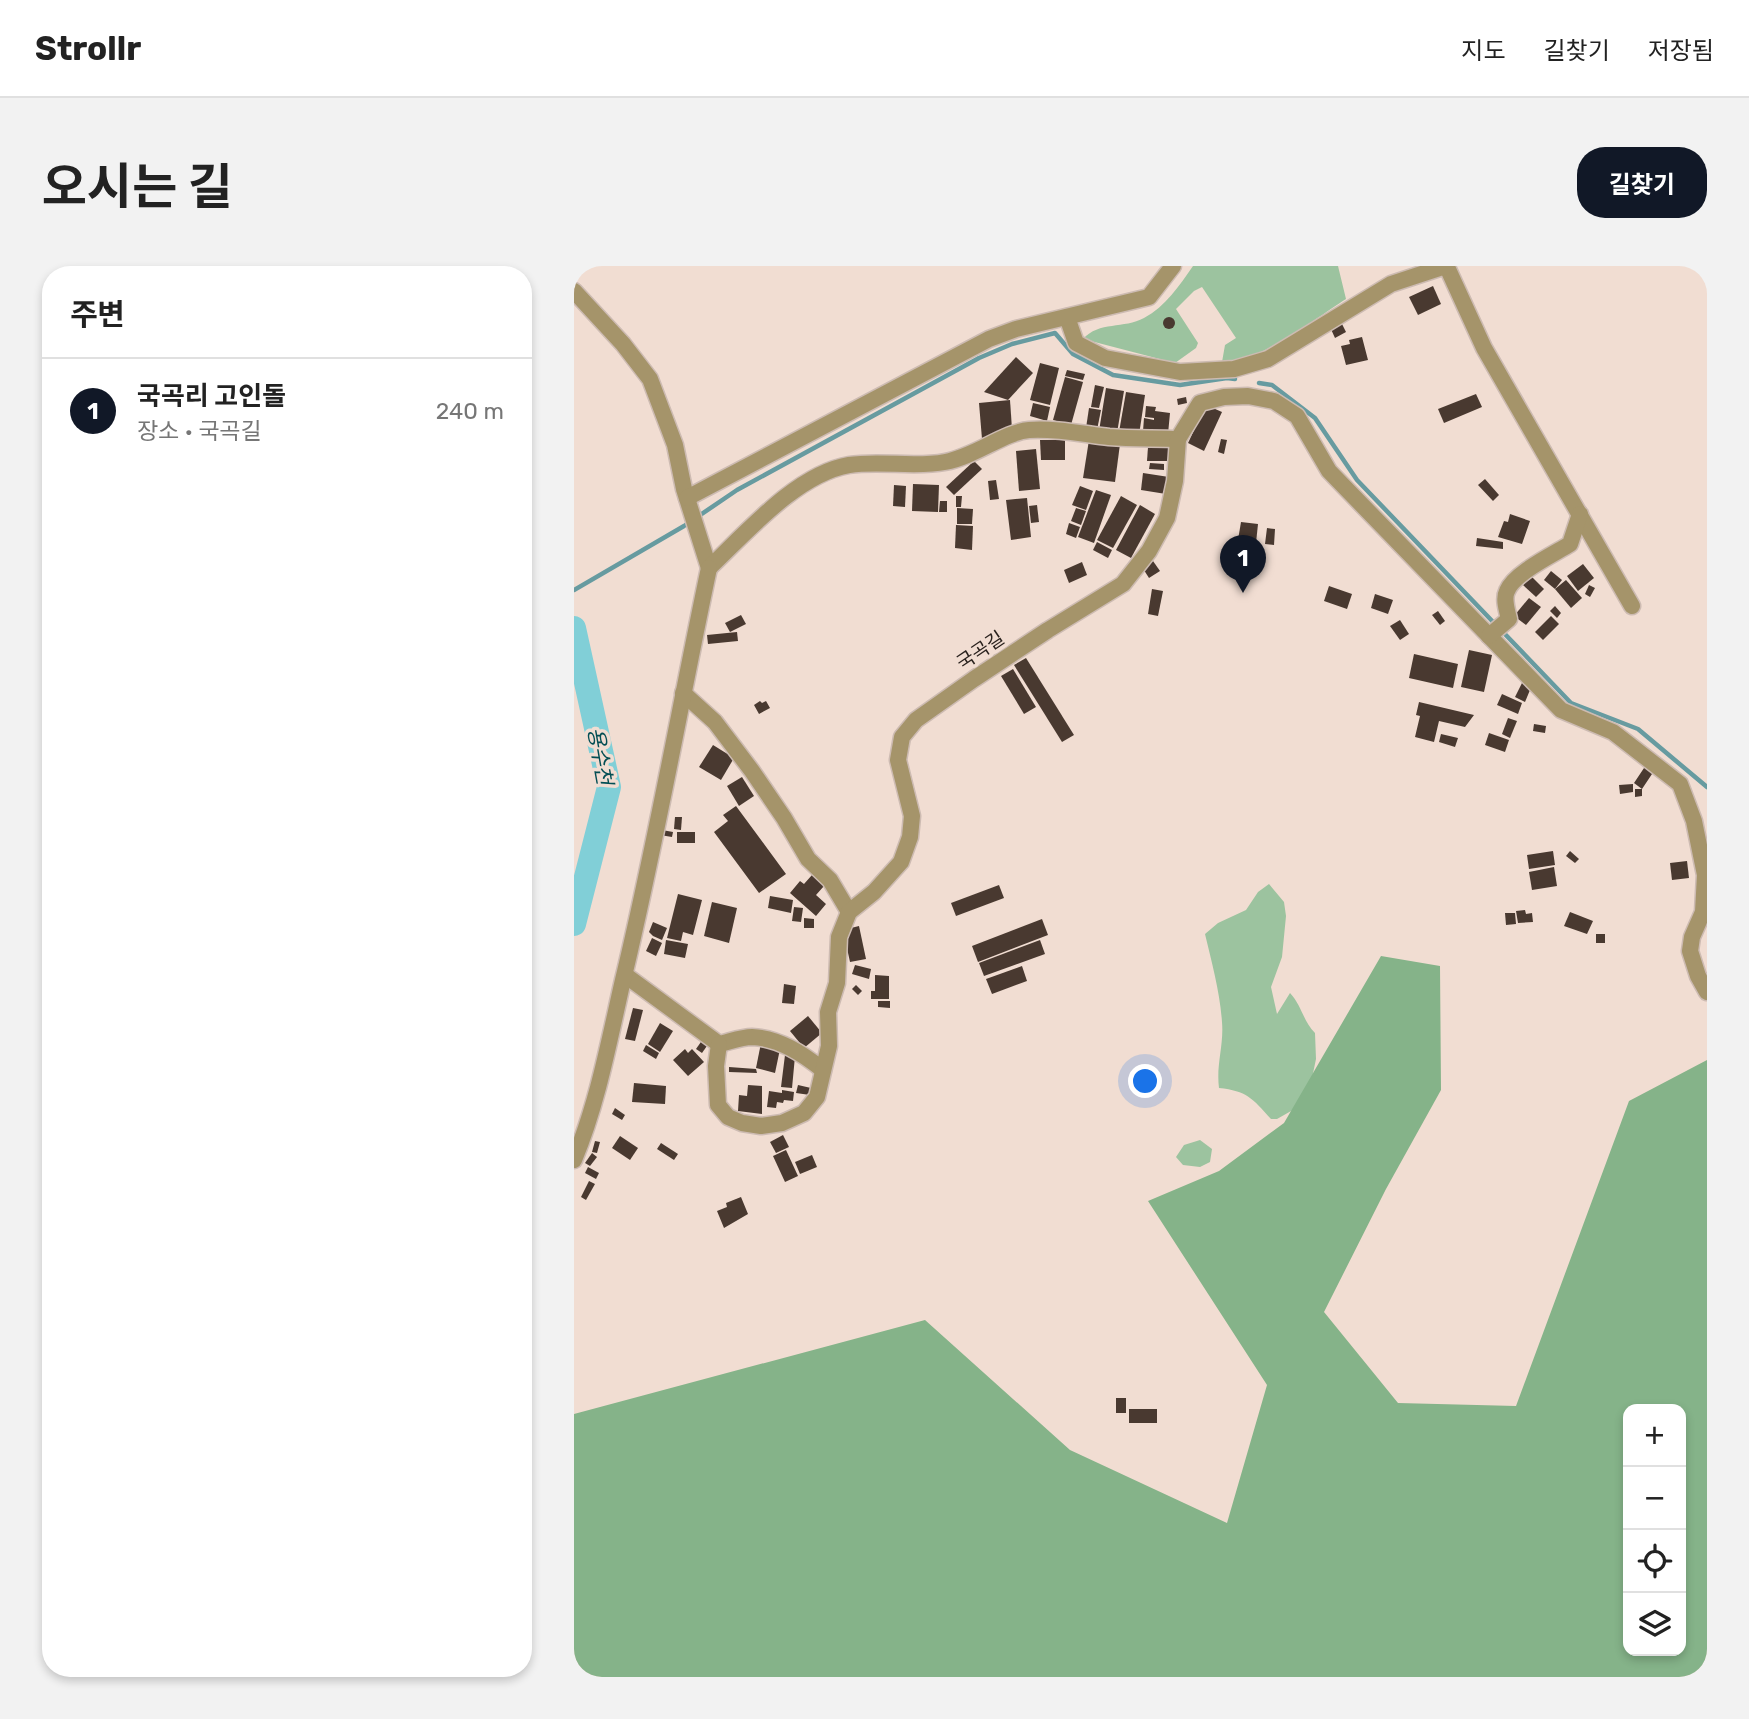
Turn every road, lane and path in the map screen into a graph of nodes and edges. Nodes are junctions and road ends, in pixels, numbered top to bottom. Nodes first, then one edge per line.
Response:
1 (1173, 266) edge
2 (1446, 266) edge
3 (574, 291) edge
4 (1066, 317) junction
5 (1250, 364) junction
6 (1243, 396) junction
7 (1178, 439) junction
8 (688, 501) junction
9 (1580, 514) junction
10 (709, 568) junction
11 (1632, 607) dead end
12 (1490, 635) junction
13 (683, 693) junction
14 (849, 912) junction
15 (625, 975) junction
16 (1707, 992) edge
17 (719, 1044) junction
18 (823, 1070) junction
19 (574, 1160) edge

1 - 4 street
2 - 5 street
2 - 9 street
3 - 8 street
4 - 5 street
4 - 8 street
5 - 6 street
6 - 7 street
6 - 12 street
7 - 10 street
7 - 14 street, 국곡길
8 - 10 street
9 - 11 street
9 - 12 street
10 - 13 street
12 - 16 street
13 - 14 street
13 - 15 street
14 - 18 street
15 - 17 street
15 - 19 street
17 - 18 street
17 - 18 street

